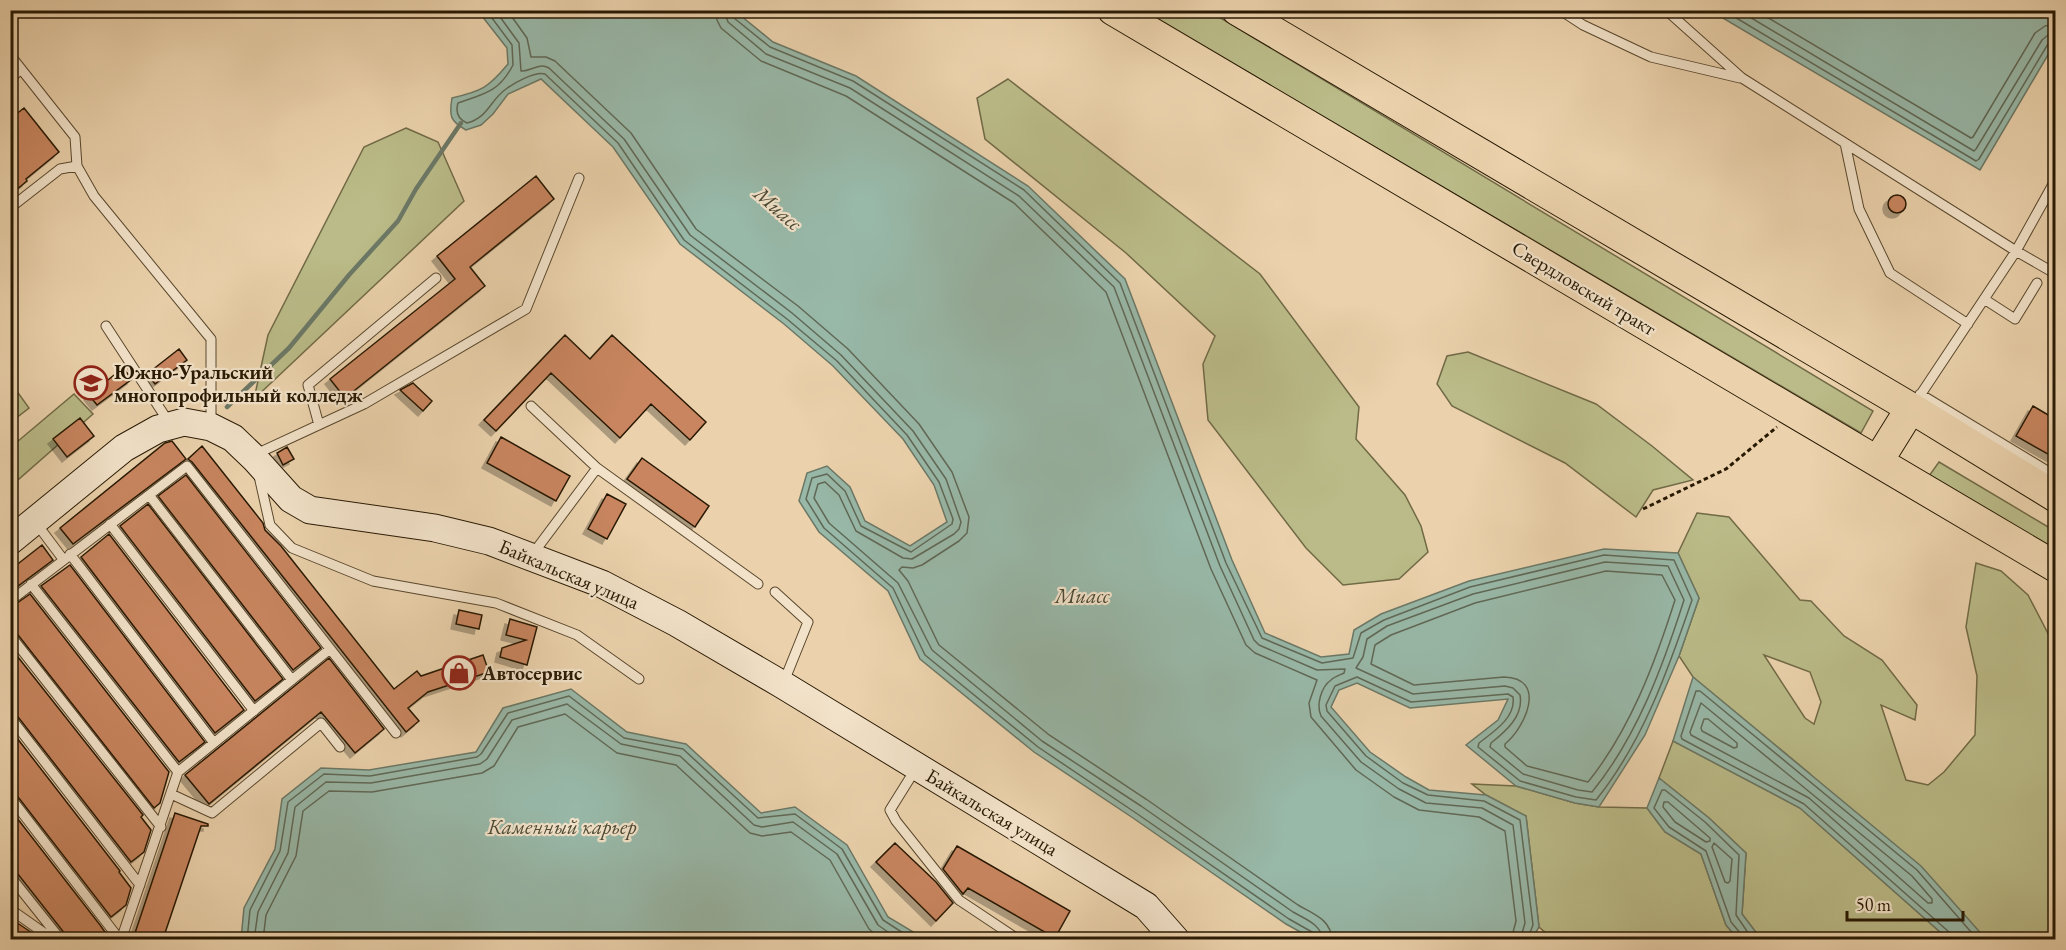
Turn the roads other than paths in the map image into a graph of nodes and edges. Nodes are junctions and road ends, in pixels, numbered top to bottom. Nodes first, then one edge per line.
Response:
1 (1113, 10) edge
2 (1238, 10) edge
3 (1560, 10) edge
4 (1666, 10) edge
5 (10, 55) edge
6 (20, 70) junction
7 (1742, 78) junction
8 (10, 79) edge
9 (1845, 143) junction
10 (77, 166) junction
11 (579, 178) dead end
12 (2055, 179) edge
13 (10, 208) edge
14 (2016, 251) junction
15 (2055, 274) edge
16 (436, 278) dead end
17 (2037, 284) dead end
18 (1984, 299) junction
19 (1968, 324) junction
20 (106, 326) dead end
21 (1916, 401) junction
22 (531, 406) dead end
23 (320, 425) junction
24 (171, 426) junction
25 (211, 428) junction
26 (254, 458) junction
27 (1878, 461) junction
28 (597, 468) junction
29 (2052, 484) edge
30 (149, 495) junction
31 (34, 521) junction
32 (110, 524) junction
33 (10, 541) edge
34 (66, 557) junction
35 (531, 557) junction
36 (2055, 567) edge
37 (31, 584) junction
38 (758, 584) dead end
39 (775, 592) dead end
40 (10, 601) edge
41 (10, 635) edge
42 (330, 649) junction
43 (639, 679) dead end
44 (292, 680) junction
45 (783, 685) junction
46 (254, 711) junction
47 (10, 717) edge
48 (396, 733) dead end
49 (214, 743) junction
50 (340, 747) dead end
51 (917, 768) junction
52 (178, 772) junction
53 (171, 794) junction
54 (10, 797) edge
55 (161, 827) junction
56 (10, 876) edge
57 (140, 885) junction
58 (10, 909) edge
59 (54, 939) edge
60 (62, 939) edge
61 (120, 939) edge
62 (1018, 939) edge
63 (1176, 939) edge

1 - 27 main road, Свердловский тракт
2 - 21 main road
3 - 7 lane
4 - 7 lane
5 - 6 lane
6 - 8 lane
6 - 10 lane
7 - 9 lane
9 - 14 lane
9 - 19 lane
10 - 13 lane
10 - 25 lane
11 - 23 lane
12 - 14 lane
14 - 15 lane
14 - 18 lane
16 - 23 lane
17 - 18 lane
18 - 19 lane
19 - 21 lane
20 - 24 lane
21 - 27 main road
21 - 29 main road
22 - 28 lane
23 - 26 lane
24 - 25 street, Байкальская улица
24 - 31 street, Байкальская улица
25 - 26 street, Байкальская улица
26 - 35 street, Байкальская улица
26 - 43 lane
27 - 36 main road, Свердловский тракт
28 - 35 lane
28 - 38 lane
30 - 32 lane
30 - 42 lane
30 - 44 lane
31 - 33 street, Байкальская улица
31 - 34 lane
32 - 34 lane
32 - 46 lane
34 - 37 lane
34 - 49 lane
35 - 45 street, Байкальская улица
37 - 40 lane
37 - 52 lane
39 - 45 lane
41 - 55 lane
42 - 44 lane
42 - 48 lane
44 - 46 lane
45 - 51 street, Байкальская улица
46 - 49 lane
47 - 57 lane
49 - 52 lane
50 - 53 lane
51 - 62 lane
51 - 63 street, Байкальская улица
52 - 53 lane
53 - 55 lane
54 - 61 lane
55 - 57 lane
56 - 60 lane
57 - 61 lane
58 - 59 lane

